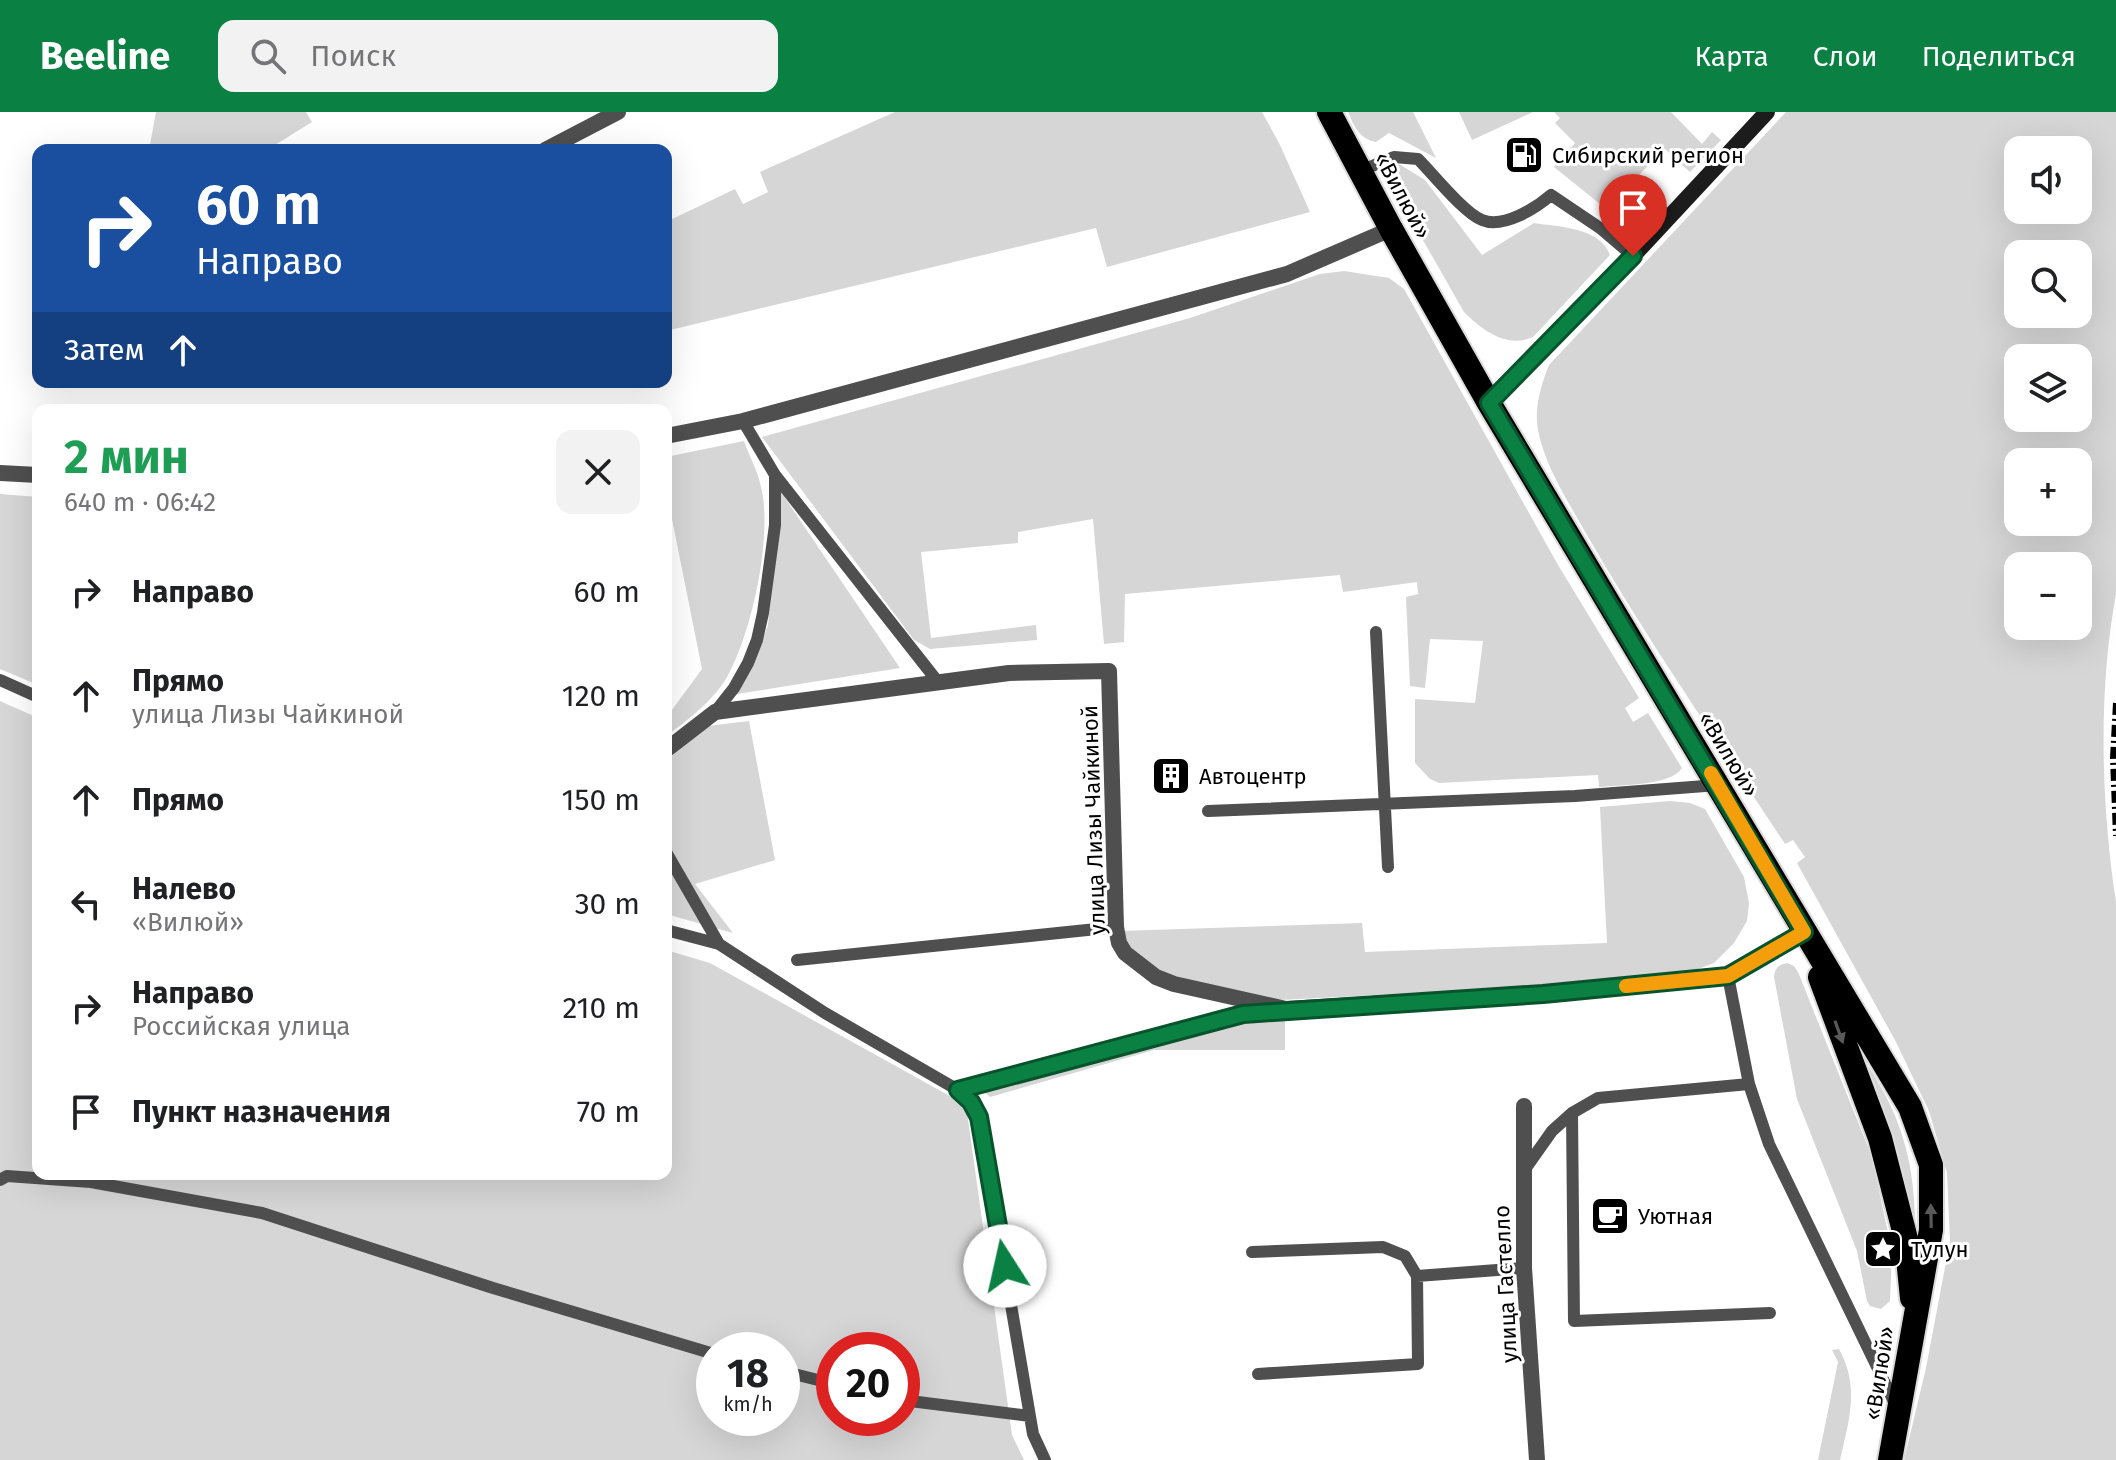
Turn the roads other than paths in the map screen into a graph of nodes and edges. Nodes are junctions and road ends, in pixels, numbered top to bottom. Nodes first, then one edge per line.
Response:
1 (618, 112) edge
2 (1329, 112) edge
3 (1767, 112) edge
4 (557, 144) edge
5 (1360, 171) junction
6 (1391, 229) junction
7 (1633, 256) junction
8 (1489, 403) junction
9 (743, 421) junction
10 (672, 435) edge
11 (0, 473) edge
12 (32, 475) edge
13 (775, 475) junction
14 (1376, 632) dead end
15 (0, 680) edge
16 (938, 682) junction
17 (32, 694) edge
18 (715, 712) junction
19 (672, 750) edge
20 (1718, 785) junction
21 (1386, 804) junction
22 (1208, 811) dead end
23 (672, 862) edge
24 (1388, 867) dead end
25 (1116, 927) junction
26 (672, 932) edge
27 (1804, 932) junction
28 (719, 944) junction
29 (797, 960) dead end
30 (1728, 976) junction
31 (1286, 1009) junction
32 (1749, 1084) junction
33 (958, 1090) junction
34 (1524, 1106) dead end
35 (1572, 1113) junction
36 (1523, 1172) junction
37 (32, 1178) edge
38 (0, 1180) edge
39 (63, 1180) edge
40 (1252, 1252) dead end
41 (1524, 1268) junction
42 (1417, 1276) junction
43 (1770, 1313) dead end
44 (1914, 1320) junction
45 (696, 1349) edge
46 (1258, 1374) dead end
47 (920, 1402) edge
48 (1899, 1412) junction
49 (1030, 1416) junction
50 (1045, 1460) edge
51 (1537, 1460) edge
52 (1890, 1460) edge

1 - 4 street
2 - 5 highway, «Вилюй»
3 - 7 street
5 - 6 highway, «Вилюй»
5 - 7 lane
6 - 8 highway, «Вилюй»
6 - 9 street
7 - 8 street
8 - 20 highway, «Вилюй»
9 - 10 street
9 - 13 lane
11 - 12 street
13 - 16 lane
13 - 18 lane
14 - 21 lane
15 - 17 lane
16 - 18 street, улица Лизы Чайкиной
16 - 25 street, улица Лизы Чайкиной
18 - 19 street
20 - 21 lane
20 - 27 highway, «Вилюй»
21 - 22 lane
21 - 24 lane
23 - 28 lane
25 - 29 lane
25 - 31 street, улица Лизы Чайкиной
26 - 28 lane
27 - 30 street
27 -> 44 highway
44 -> 27 highway, «Вилюй»
28 - 33 lane
30 - 31 street, улица Лизы Чайкиной
30 - 32 lane
31 - 33 lane
32 - 35 lane
32 - 48 lane
33 - 49 lane
34 - 36 street, улица Гастелло
35 - 36 lane
35 - 43 lane
36 - 41 street, улица Гастелло
37 - 38 lane
39 - 45 lane
40 - 42 lane
41 - 42 lane
41 - 51 street, улица Гастелло
42 - 46 lane
44 - 48 highway, «Вилюй»
47 - 49 lane
48 - 52 highway, «Вилюй»
49 - 50 lane

